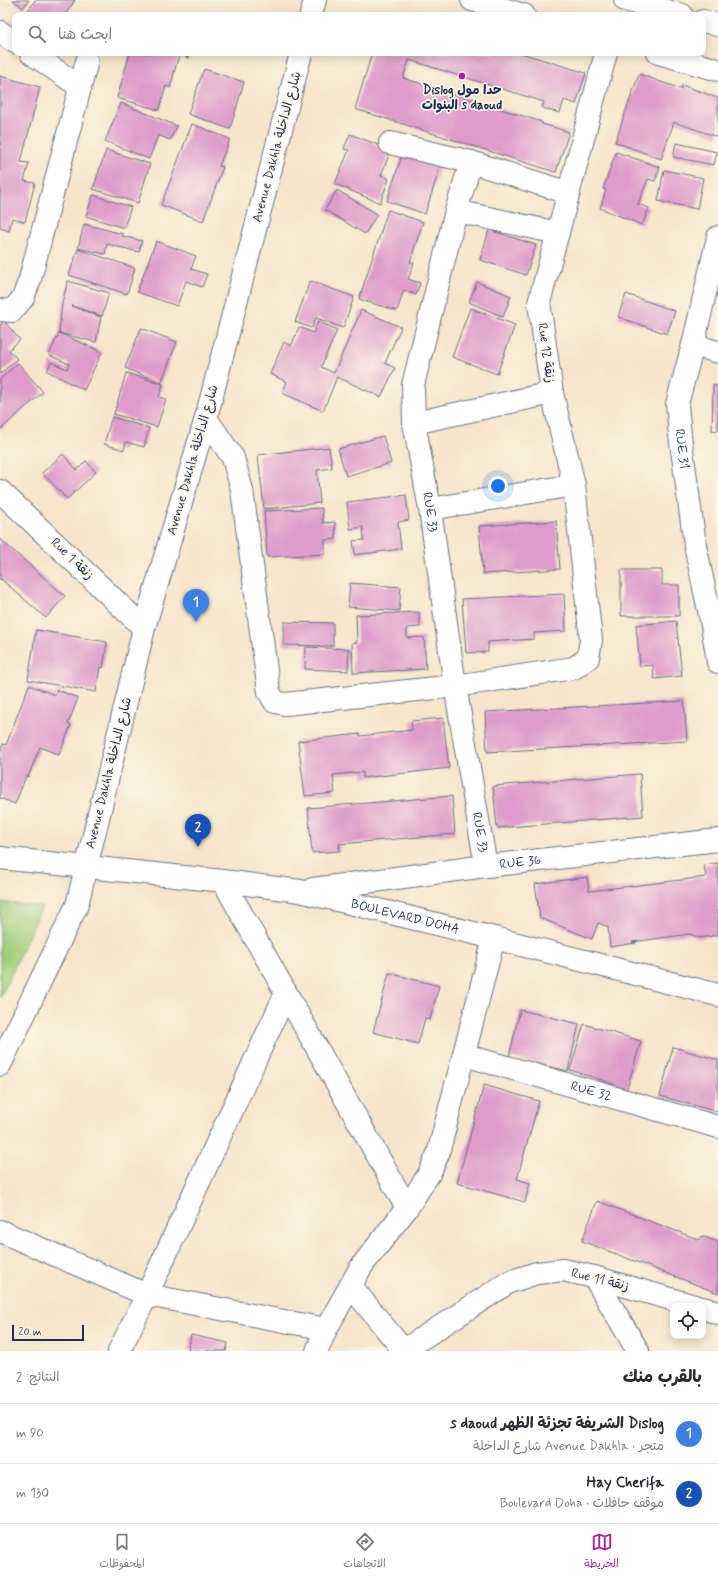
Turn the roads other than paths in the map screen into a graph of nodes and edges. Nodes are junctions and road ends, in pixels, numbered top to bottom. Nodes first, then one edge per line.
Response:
1 (315, 0) edge
2 (472, 0) edge
3 (625, 0) edge
4 (519, 9) edge
5 (312, 12) edge
6 (671, 12) edge
7 (706, 22) edge
8 (718, 25) edge
9 (0, 32) edge
10 (12, 40) edge
11 (35, 56) edge
12 (300, 56) edge
13 (605, 56) edge
14 (669, 56) edge
15 (87, 61) dead end
16 (718, 70) edge
17 (80, 87) junction
18 (390, 143) dead end
19 (471, 162) junction
20 (569, 193) junction
21 (456, 211) junction
22 (558, 234) junction
23 (718, 238) edge
24 (0, 310) edge
25 (693, 345) junction
26 (718, 352) edge
27 (552, 393) junction
28 (206, 418) junction
29 (414, 423) junction
30 (574, 485) junction
31 (0, 491) edge
32 (430, 509) junction
33 (715, 625) edge
34 (144, 628) junction
35 (718, 662) edge
36 (455, 686) junction
37 (718, 840) edge
38 (0, 858) edge
39 (486, 866) junction
40 (86, 867) junction
41 (222, 881) junction
42 (300, 891) junction
43 (494, 938) junction
44 (286, 993) junction
45 (718, 995) edge
46 (464, 1055) junction
47 (0, 1065) edge
48 (718, 1127) edge
49 (407, 1208) junction
50 (0, 1232) edge
51 (594, 1277) junction
52 (351, 1286) junction
53 (147, 1295) junction
54 (685, 1303) edge
55 (706, 1309) edge
56 (718, 1313) edge
57 (326, 1329) junction
58 (119, 1351) edge
59 (317, 1351) edge
60 (404, 1351) edge
61 (638, 1351) edge

1 - 5 street
2 - 4 street
3 - 6 street
7 - 8 street
9 - 10 street
11 - 17 street
12 - 28 street, Avenue Dakhla شارع الداخلة
13 - 20 street, Rue 12 زنقة
14 - 16 street
15 - 17 street
17 - 24 street
18 - 19 street
19 - 20 street
19 - 21 street, RUE 33
20 - 22 street, Rue 12 زنقة
21 - 22 street
21 - 29 street, RUE 33
22 - 27 street, Rue 12 زنقة
23 - 25 street, RUE 31
25 - 26 street
25 - 33 street, RUE 31
27 - 29 street
27 - 30 street, Rue 12 زنقة
28 - 34 street, Avenue Dakhla شارع الداخلة
28 - 36 street
29 - 32 street, RUE 33
30 - 32 street
30 - 36 street, Rue 12 زنقة
31 - 34 street, Rue 1 زنقة
32 - 36 street, RUE 33
33 - 35 street, RUE 31
34 - 40 street, Avenue Dakhla شارع الداخلة
36 - 39 street, RUE 33
37 - 39 street, RUE 36
38 - 40 street, BOULEVARD DOHA
39 - 42 street, RUE 36
40 - 41 street, BOULEVARD DOHA
40 - 47 street, Avenue Dakhla شارع الداخلة
41 - 42 street, BOULEVARD DOHA
41 - 44 street
42 - 43 street, BOULEVARD DOHA
43 - 45 street, BOULEVARD DOHA
43 - 46 street
44 - 49 street
44 - 53 street
46 - 48 street, RUE 32
46 - 49 street
49 - 52 street
50 - 53 street
51 - 54 street, Rue 11 زنقة
51 - 60 street, Rue 11 زنقة
51 - 61 street
52 - 57 street
52 - 60 street
53 - 57 street
53 - 58 street
55 - 56 street
57 - 59 street

